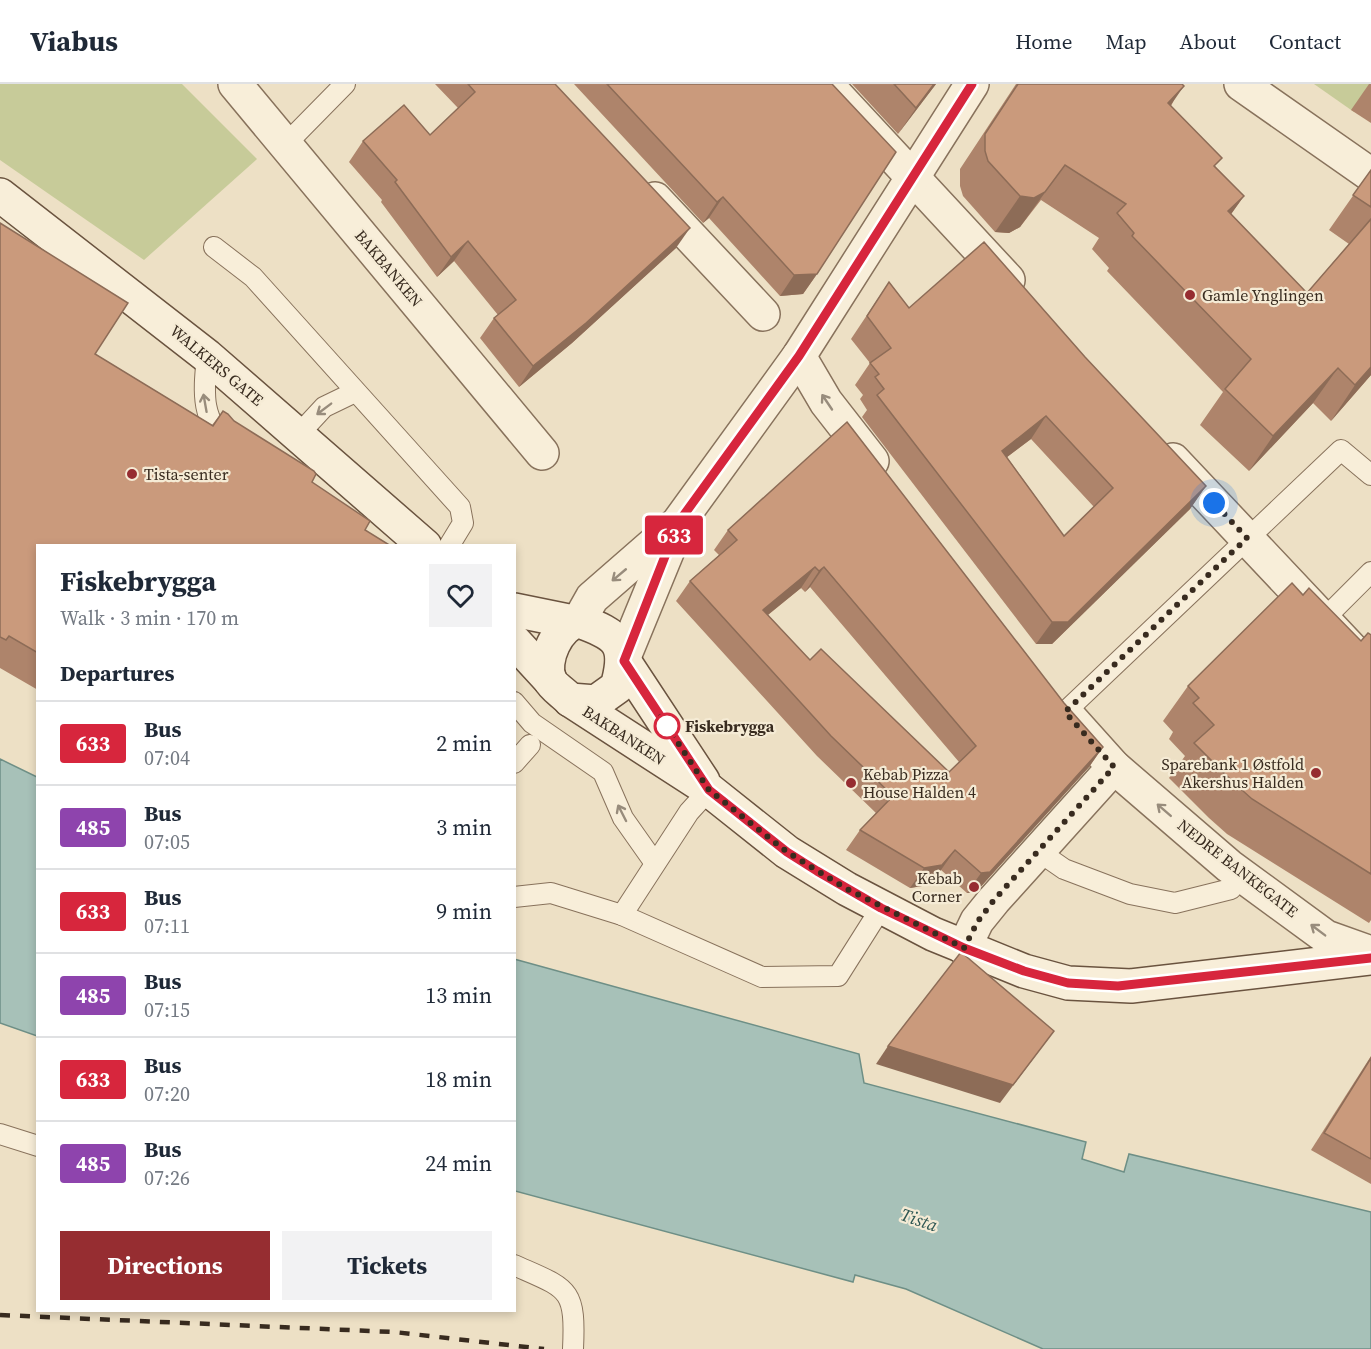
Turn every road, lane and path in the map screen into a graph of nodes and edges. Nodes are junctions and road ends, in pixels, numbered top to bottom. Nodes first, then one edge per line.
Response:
1 (235, 84) edge
2 (345, 84) edge
3 (826, 84) edge
4 (972, 84) edge
5 (1241, 84) edge
6 (286, 144) junction
7 (1371, 175) edge
8 (634, 177) edge
9 (913, 178) junction
10 (0, 195) edge
11 (214, 247) dead end
12 (1029, 302) edge
13 (763, 314) dead end
14 (207, 356) junction
15 (799, 356) junction
16 (355, 392) junction
17 (299, 434) junction
18 (1149, 434) edge
19 (542, 453) dead end
20 (249, 454) edge
21 (1371, 474) edge
22 (892, 487) edge
23 (678, 523) junction
24 (1247, 538) junction
25 (423, 544) edge
26 (450, 544) edge
27 (1371, 572) edge
28 (516, 610) edge
29 (1323, 620) junction
30 (576, 621) junction
31 (516, 643) edge
32 (624, 659) junction
33 (1371, 670) edge
34 (1044, 684) edge
35 (560, 690) junction
36 (516, 704) edge
37 (1065, 712) junction
38 (530, 745) dead end
39 (516, 762) edge
40 (1114, 767) junction
41 (709, 790) junction
42 (1038, 851) junction
43 (654, 862) junction
44 (1242, 874) junction
45 (516, 897) edge
46 (881, 908) junction
47 (622, 915) junction
48 (964, 948) junction
49 (1371, 956) edge
50 (0, 1134) edge
51 (36, 1145) edge
52 (516, 1266) edge
53 (573, 1349) edge

1 - 6 street, BAKBANKEN
2 - 6 lane
3 - 9 street
4 - 9 street
5 - 7 street
6 - 19 street, BAKBANKEN
8 - 13 street
9 - 12 street
9 - 15 street
10 - 14 street, WALKERS GATE
11 - 16 lane
14 - 17 street, WALKERS GATE
20 -> 14 lane
22 -> 15 street
15 - 23 street
16 -> 17 lane
16 - 26 lane
17 - 25 street, WALKERS GATE
18 - 24 street
21 - 24 lane
23 -> 30 street
23 - 32 street
24 - 29 street
24 - 37 lane
27 - 29 lane
28 - 30 street
29 - 33 street
30 - 32 street
30 - 35 street
31 - 35 street, BAKBANKEN
32 - 35 street
32 - 41 street, BAKBANKEN
34 - 37 street, NEDRE BANKEGATE
35 - 41 street, BAKBANKEN
43 -> 36 lane
37 - 40 street, NEDRE BANKEGATE
38 - 39 lane
40 - 42 street
44 -> 40 street, NEDRE BANKEGATE
41 - 43 lane
41 - 46 street, BAKBANKEN
42 - 44 lane
42 - 48 street
43 - 47 lane
49 -> 44 street, NEDRE BANKEGATE
45 - 47 lane
46 - 47 lane
46 - 48 street, BAKBANKEN
48 - 49 street, BAKBANKEN
50 - 51 lane
52 - 53 lane

